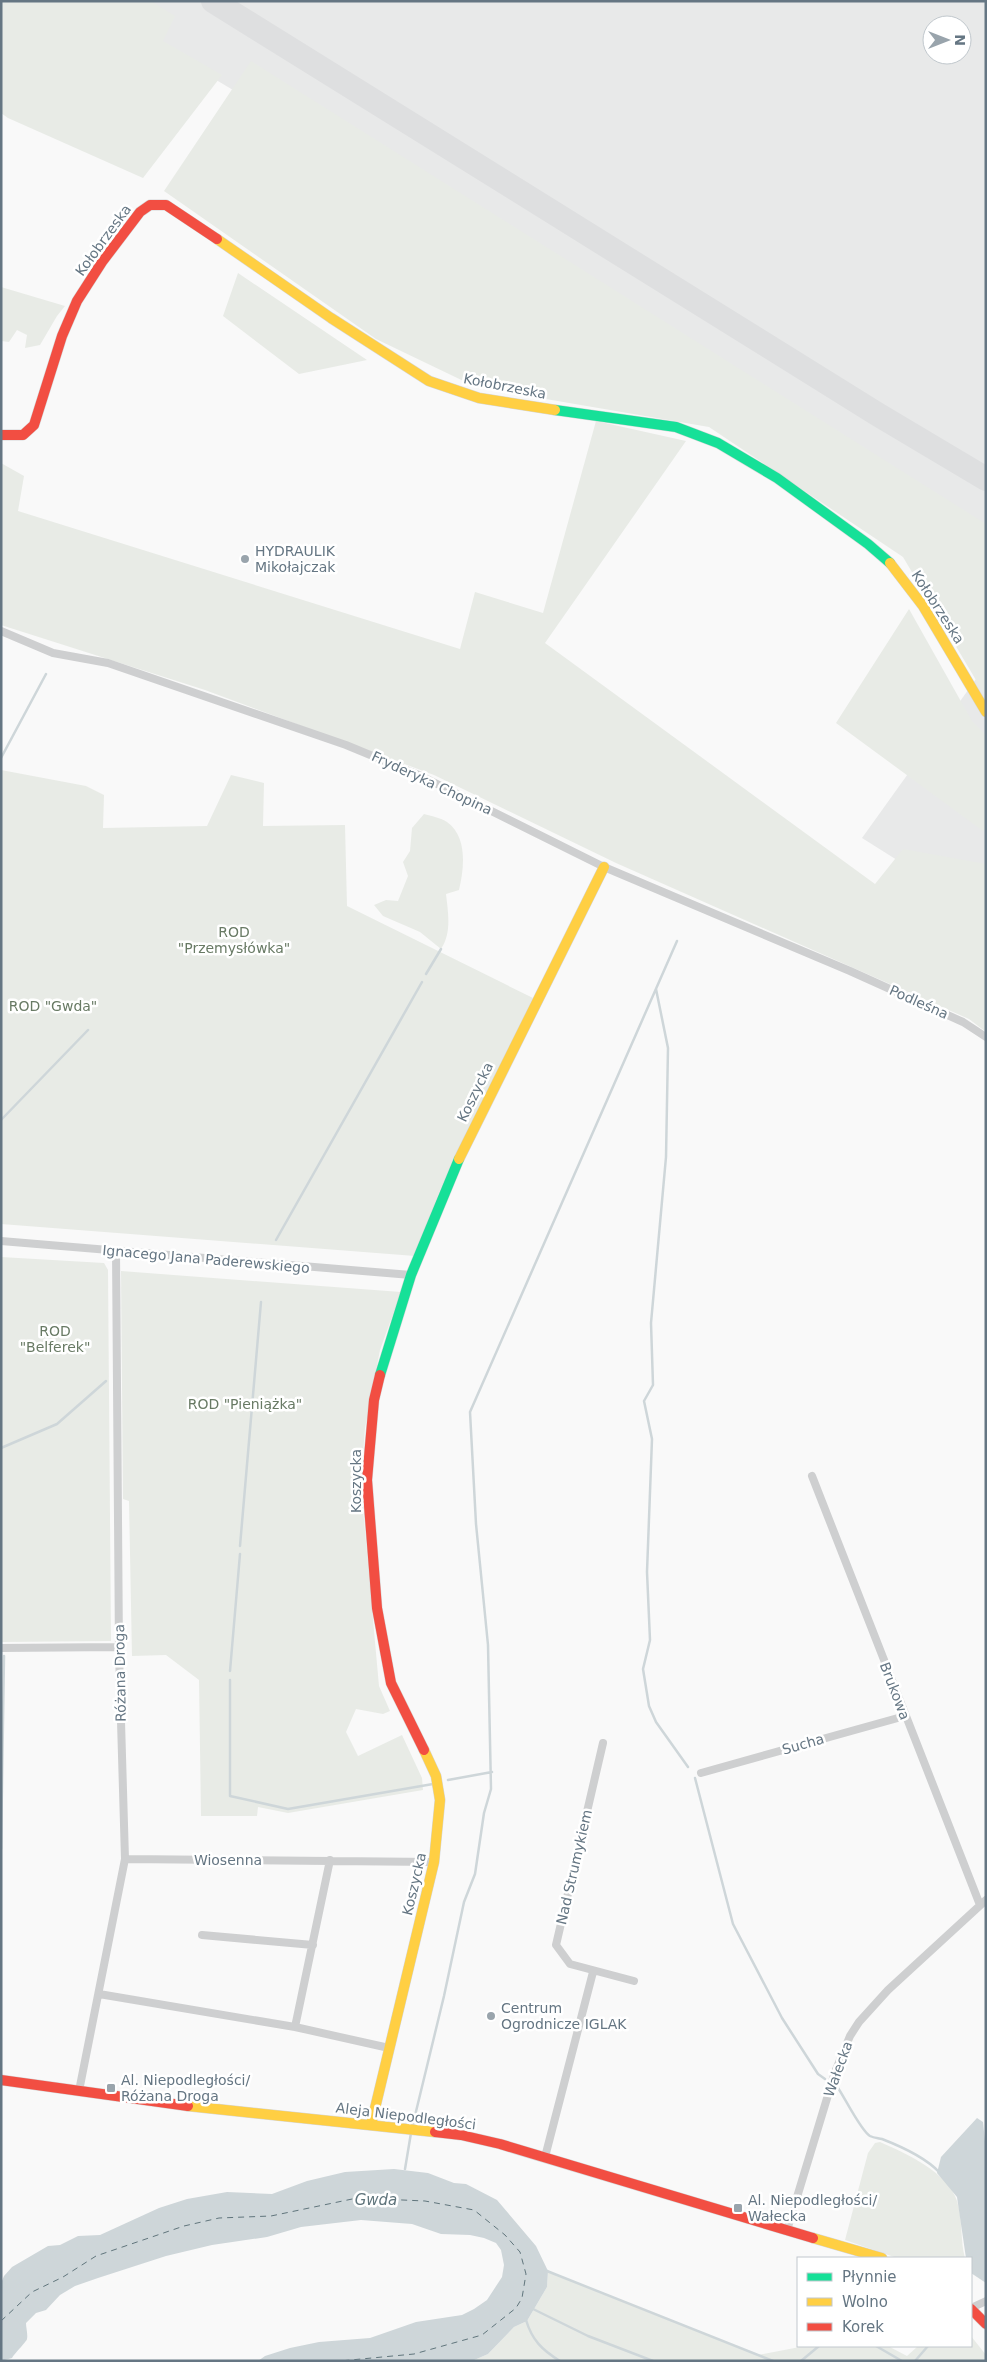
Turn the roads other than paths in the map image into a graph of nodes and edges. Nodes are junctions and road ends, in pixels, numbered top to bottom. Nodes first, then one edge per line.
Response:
1 (1, 435) edge
2 (1, 631) edge
3 (986, 712) edge
4 (604, 867) junction
5 (850, 971) joint
6 (986, 1038) edge
7 (1, 1242) edge
8 (116, 1251) junction
9 (411, 1275) junction
10 (812, 1476) dead end
11 (119, 1647) junction
12 (1, 1648) edge
13 (905, 1716) junction
14 (603, 1743) dead end
15 (701, 1773) dead end
16 (125, 1859) junction
17 (330, 1860) junction
18 (434, 1862) junction
19 (983, 1902) edge
20 (202, 1935) dead end
21 (313, 1945) junction
22 (593, 1972) junction
23 (634, 1981) dead end
24 (99, 1994) junction
25 (295, 2027) junction
26 (389, 2048) junction
27 (1, 2080) edge
28 (79, 2091) junction
29 (371, 2125) junction
30 (545, 2157) junction
31 (787, 2230) junction
32 (879, 2257) edge
33 (986, 2301) edge
34 (972, 2308) edge
35 (972, 2309) edge
36 (986, 2324) edge

1 - 3 street, Kołobrzeska
2 - 4 street, Fryderyka Chopina
4 - 5 street, Fryderyka Chopina
4 - 9 street, Koszycka
5 - 6 street, Podleśna
7 - 8 street, Ignacego Jana Paderewskiego
8 - 9 street, Ignacego Jana Paderewskiego
8 - 11 street, Różana Droga
9 - 18 street, Koszycka
10 - 13 street, Brukowa
11 - 12 street
11 - 16 street, Różana Droga
13 - 15 street, Sucha
13 - 19 street, Brukowa
14 - 22 street, Nad Strumykiem
16 - 17 street, Wiosenna
16 - 24 street, Różana Droga
17 - 18 street, Wiosenna
17 - 21 street
18 - 26 street, Koszycka
19 - 31 street, Wałecka
20 - 21 street
21 - 25 street
22 - 23 street, Nad Strumykiem
22 - 30 street
24 - 25 street
24 - 28 street, Różana Droga
25 - 26 street
26 - 29 street, Koszycka
27 - 28 street, Aleja Niepodległości
28 - 29 street, Aleja Niepodległości
29 - 30 street, Aleja Niepodległości
30 - 31 street, Aleja Niepodległości
31 - 32 street, Aleja Niepodległości
33 - 34 street
35 - 36 street

